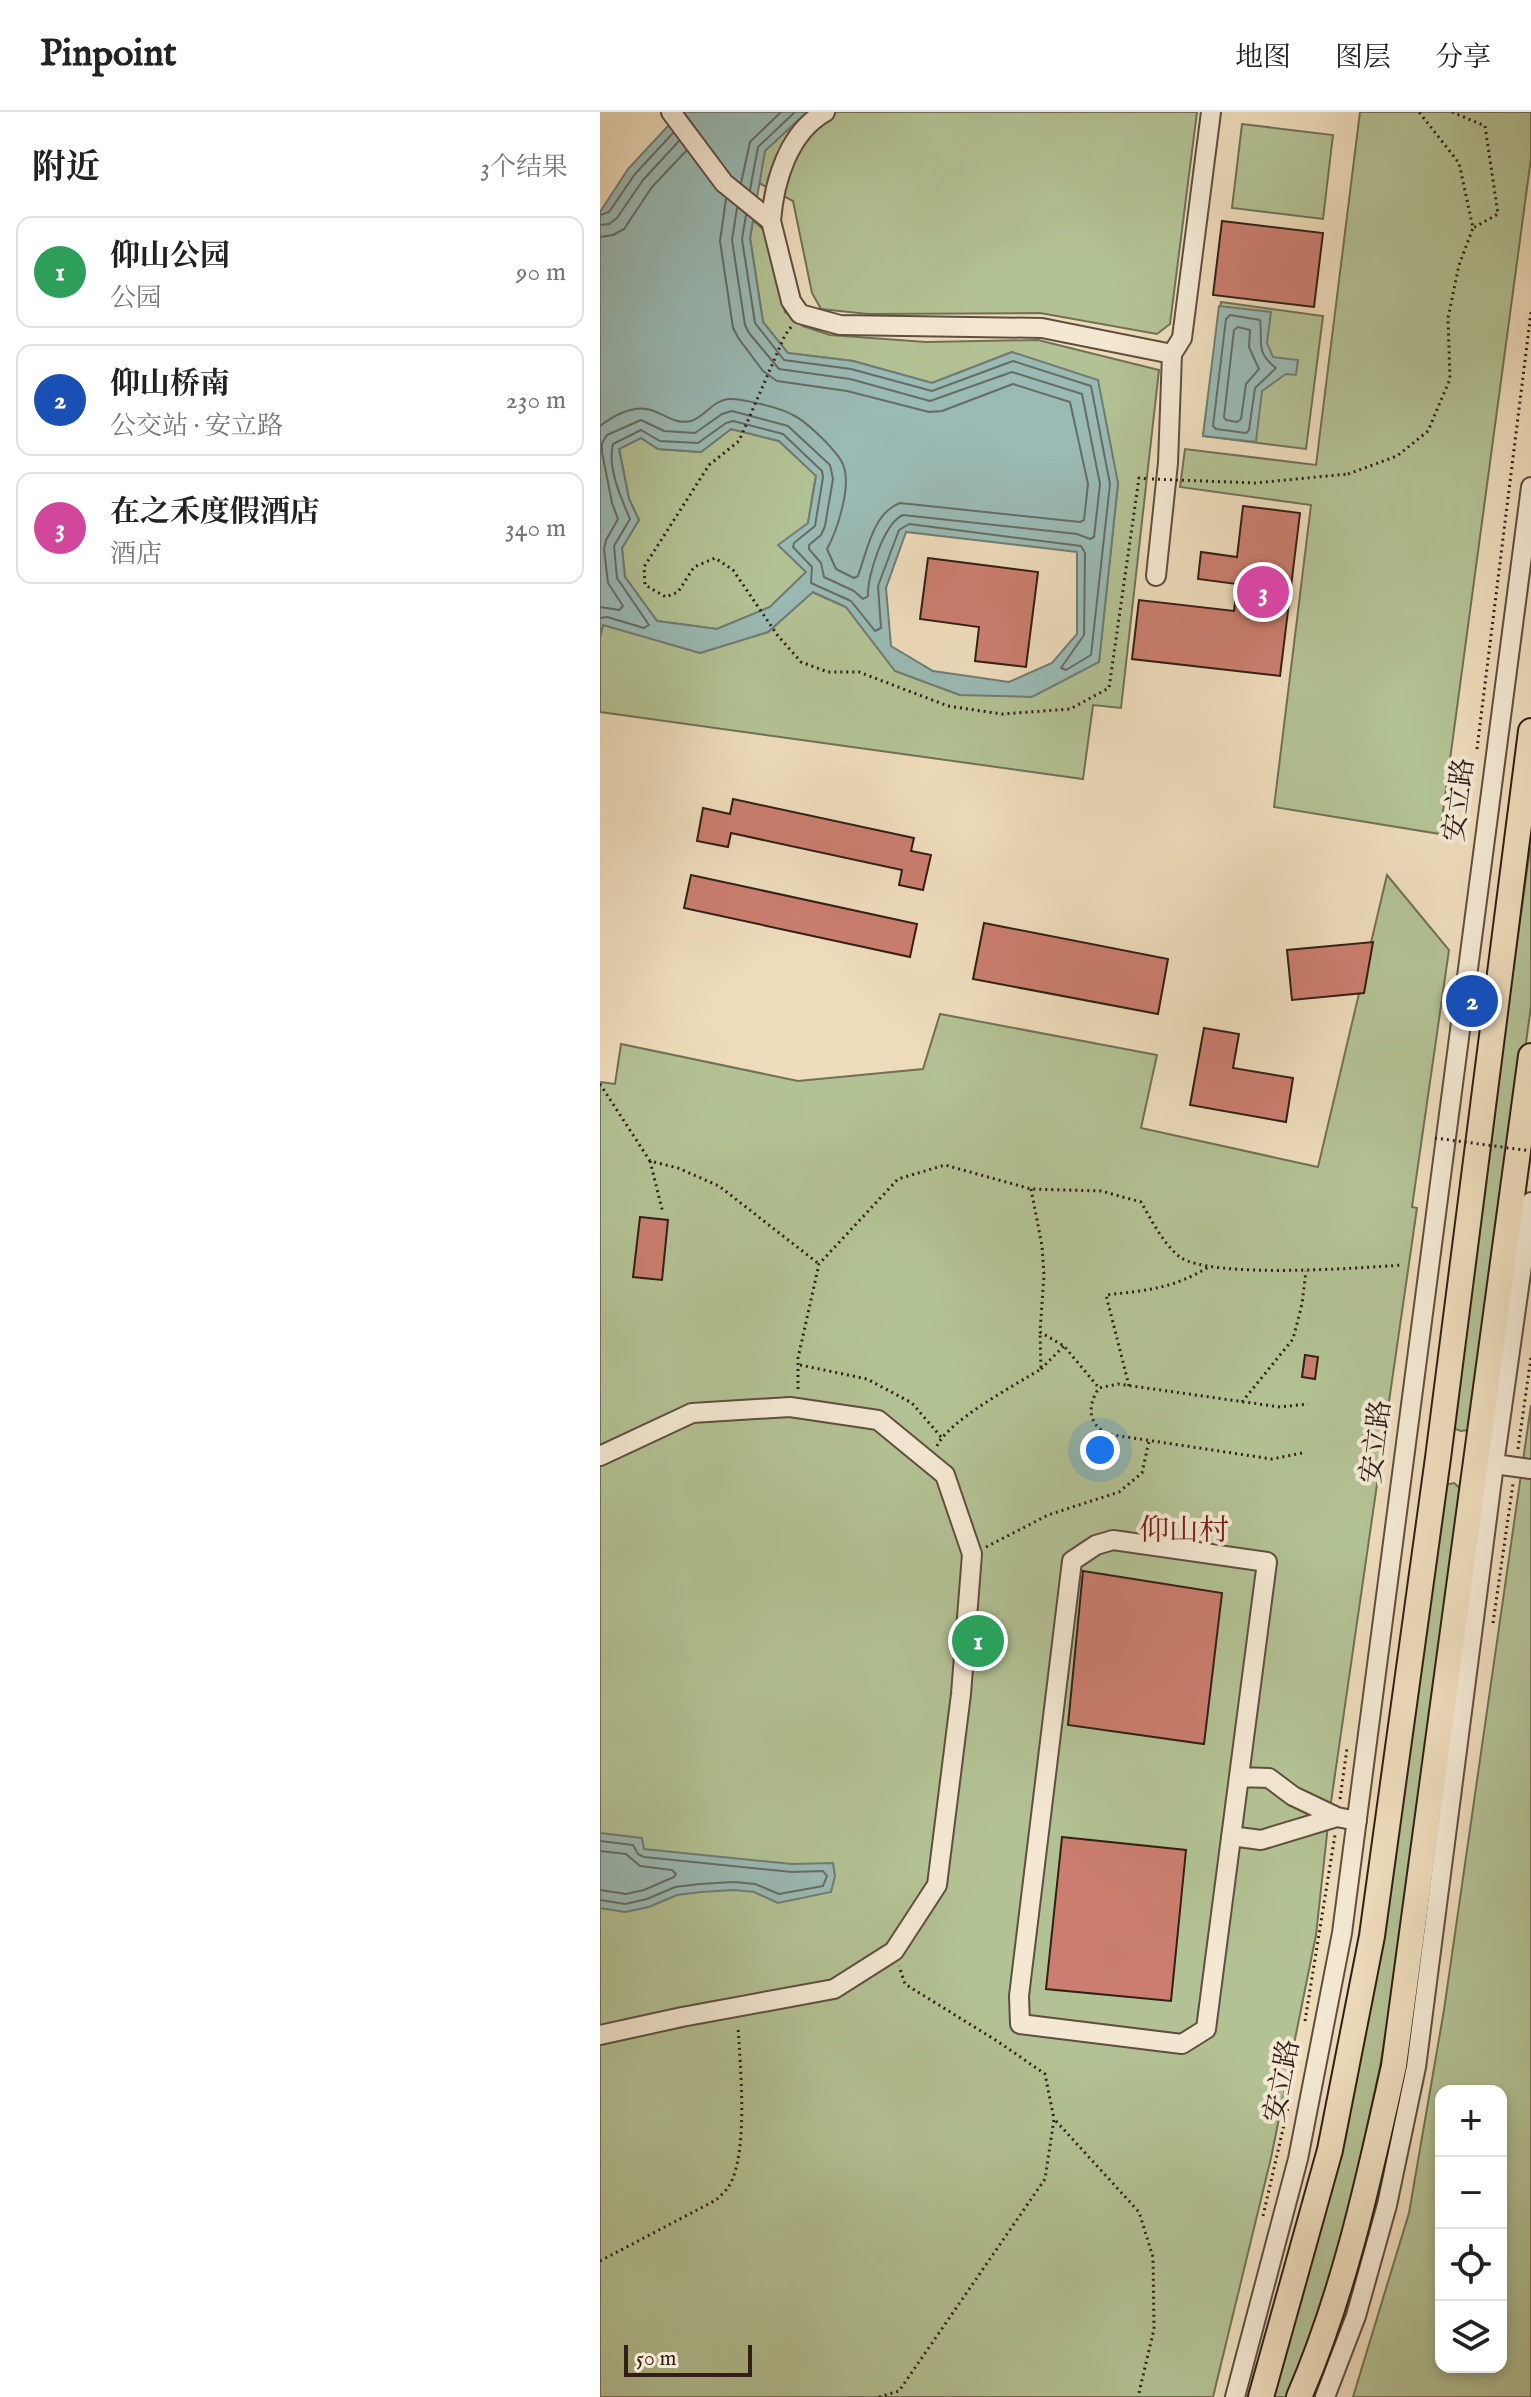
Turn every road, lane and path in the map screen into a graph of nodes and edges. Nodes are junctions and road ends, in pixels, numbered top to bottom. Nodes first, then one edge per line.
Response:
1 (672, 112) edge
2 (825, 112) edge
3 (1211, 112) edge
4 (1419, 112) edge
5 (1452, 112) edge
6 (765, 216) junction
7 (1473, 228) junction
8 (1531, 312) edge
9 (785, 335) dead end
10 (1172, 354) junction
11 (1531, 487) edge
12 (1156, 576) dead end
13 (1531, 731) edge
14 (1478, 748) dead end
15 (1531, 1056) edge
16 (600, 1084) edge
17 (1432, 1128) dead end
18 (1435, 1138) dead end
19 (1430, 1144) dead end
20 (1531, 1151) edge
21 (650, 1161) junction
22 (1031, 1189) junction
23 (1531, 1202) edge
24 (663, 1213) dead end
25 (819, 1264) junction
26 (1402, 1265) dead end
27 (1210, 1266) junction
28 (1306, 1271) junction
29 (1040, 1332) junction
30 (1064, 1346) junction
31 (798, 1365) junction
32 (1041, 1369) junction
33 (1129, 1386) junction
34 (1099, 1388) junction
35 (1242, 1402) junction
36 (1308, 1404) dead end
37 (798, 1408) junction
38 (941, 1437) junction
39 (1149, 1441) junction
40 (1302, 1453) dead end
41 (600, 1456) edge
42 (929, 1462) junction
43 (1494, 1464) junction
44 (1531, 1469) edge
45 (972, 1554) junction
46 (1348, 1741) dead end
47 (1239, 1777) junction
48 (1337, 1817) junction
49 (1357, 1821) junction
50 (1231, 1836) junction
51 (894, 1951) junction
52 (738, 2007) junction
53 (1304, 2027) dead end
54 (600, 2035) edge
55 (1290, 2102) dead end
56 (1054, 2119) junction
57 (1262, 2219) dead end
58 (600, 2261) edge
59 (899, 2391) junction
60 (879, 2397) edge
61 (904, 2397) edge
62 (1138, 2397) edge
63 (1235, 2397) edge
64 (1261, 2397) edge
65 (1299, 2397) edge
66 (1325, 2397) edge

1 - 6 street
2 - 6 street
3 - 10 street
4 - 7 path
5 - 7 path
6 - 10 street
7 - 9 path, bridge
8 - 14 path
10 - 12 street
11 - 49 street, 安立路
13 - 64 main road
15 - 65 main road
16 - 21 path
17 - 19 path
18 - 20 path, bridge
21 - 24 path
21 - 25 path
22 - 25 path
22 - 27 path
22 - 29 path
23 - 43 street
25 - 31 path
26 - 28 path
27 - 28 path
27 - 33 path
28 - 35 path
29 - 30 path
29 - 32 path
30 - 32 path
30 - 34 path
31 - 37 path
31 - 38 path
32 - 38 path
33 - 34 path
33 - 35 path
34 - 39 path
35 - 36 path
37 - 41 street
37 - 42 street
38 - 42 path
39 - 40 path
39 - 45 path
42 - 45 street
43 - 44 street
43 - 66 street
45 - 51 street
46 - 48 path
47 - 48 street
47 - 50 street
47 - 50 street
48 - 49 street
48 - 50 street
48 - 53 path
49 - 63 street, 安立路
51 - 52 street
51 - 56 path
52 - 54 street
52 - 58 path
55 - 57 path
56 - 59 path
56 - 62 path
59 - 60 path
59 - 61 path

